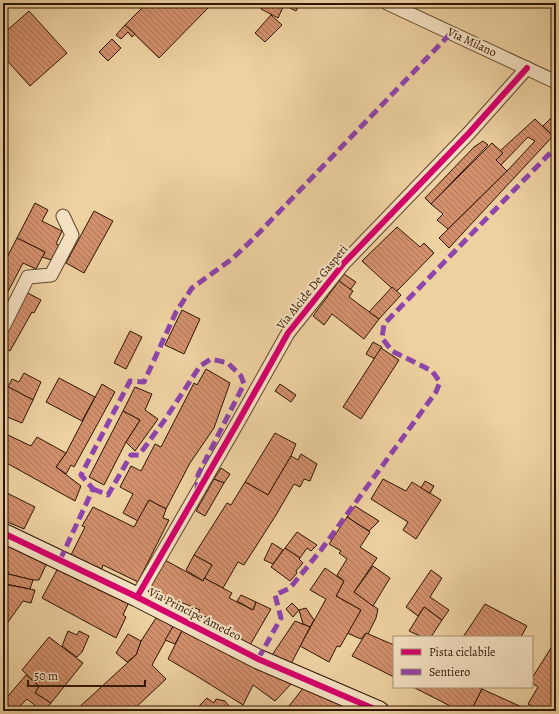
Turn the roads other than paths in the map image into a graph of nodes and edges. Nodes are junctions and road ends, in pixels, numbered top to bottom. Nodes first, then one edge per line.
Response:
1 (387, 3) edge
2 (527, 68) junction
3 (556, 82) edge
4 (63, 216) dead end
5 (3, 327) edge
6 (3, 533) edge
7 (137, 596) junction
8 (379, 711) edge

1 - 2 street, Via Milano
2 - 3 street, Via Milano
2 - 7 street, Via Alcide De Gasperi
4 - 5 street
6 - 7 street, Via Principe Amedeo
7 - 8 street, Via Principe Amedeo

